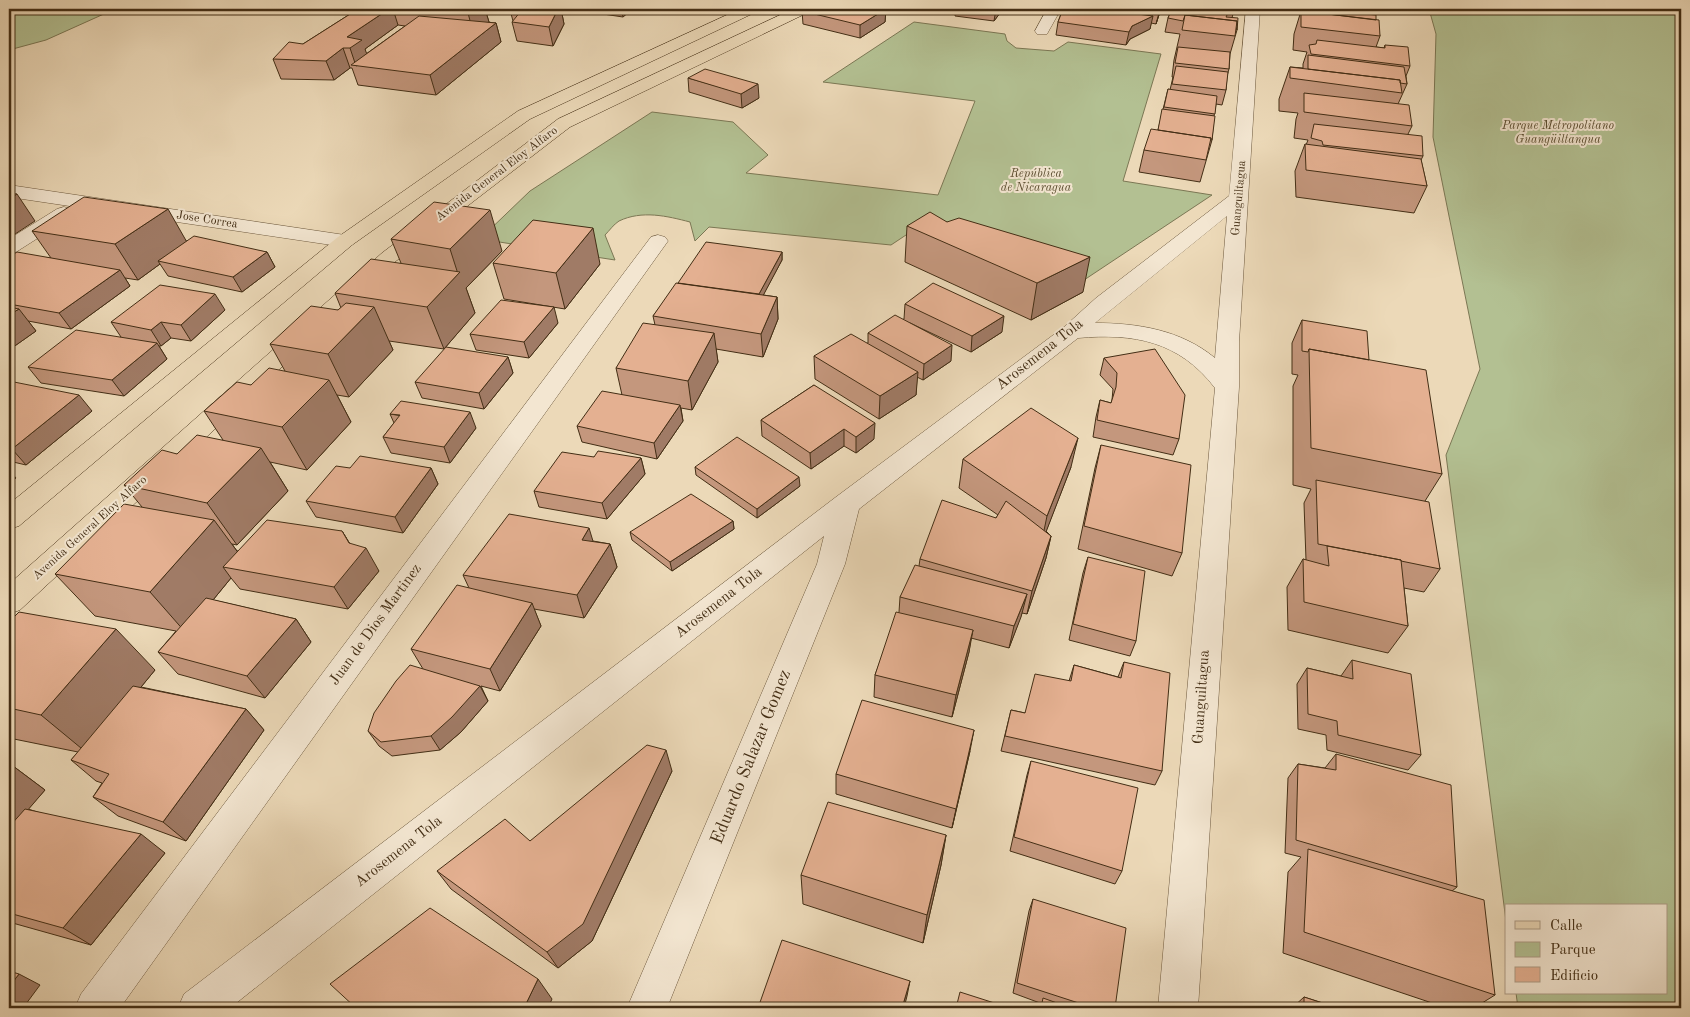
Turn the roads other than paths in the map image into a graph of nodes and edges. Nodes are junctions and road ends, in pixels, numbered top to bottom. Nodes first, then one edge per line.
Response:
1 (751, 9) edge
2 (804, 9) edge
3 (1054, 9) edge
4 (1253, 9) edge
5 (1042, 31) dead end
6 (9, 191) edge
7 (1239, 197) junction
8 (83, 201) junction
9 (345, 241) junction
10 (658, 241) dead end
11 (9, 248) edge
12 (1072, 332) junction
13 (1227, 387) junction
14 (846, 504) junction
15 (9, 519) edge
16 (9, 602) edge
17 (95, 1008) edge
18 (198, 1008) edge
19 (647, 1008) edge
20 (1178, 1008) edge

1 - 9 main road, Avenida General Eloy Alfaro
2 - 16 main road, Avenida General Eloy Alfaro
3 - 5 street
4 - 7 street, Guanguiltagua
6 - 8 street, Jose Correa
7 - 12 street, Arosemena Tola
7 - 13 street, Guanguiltagua
8 - 9 street, Jose Correa
8 - 11 street
9 - 15 main road, Avenida General Eloy Alfaro
10 - 17 street, Juan de Dios Martinez
12 - 13 street
12 - 14 street, Arosemena Tola
13 - 20 street, Guanguiltagua
14 - 18 street, Arosemena Tola
14 - 19 street, Eduardo Salazar Gomez

